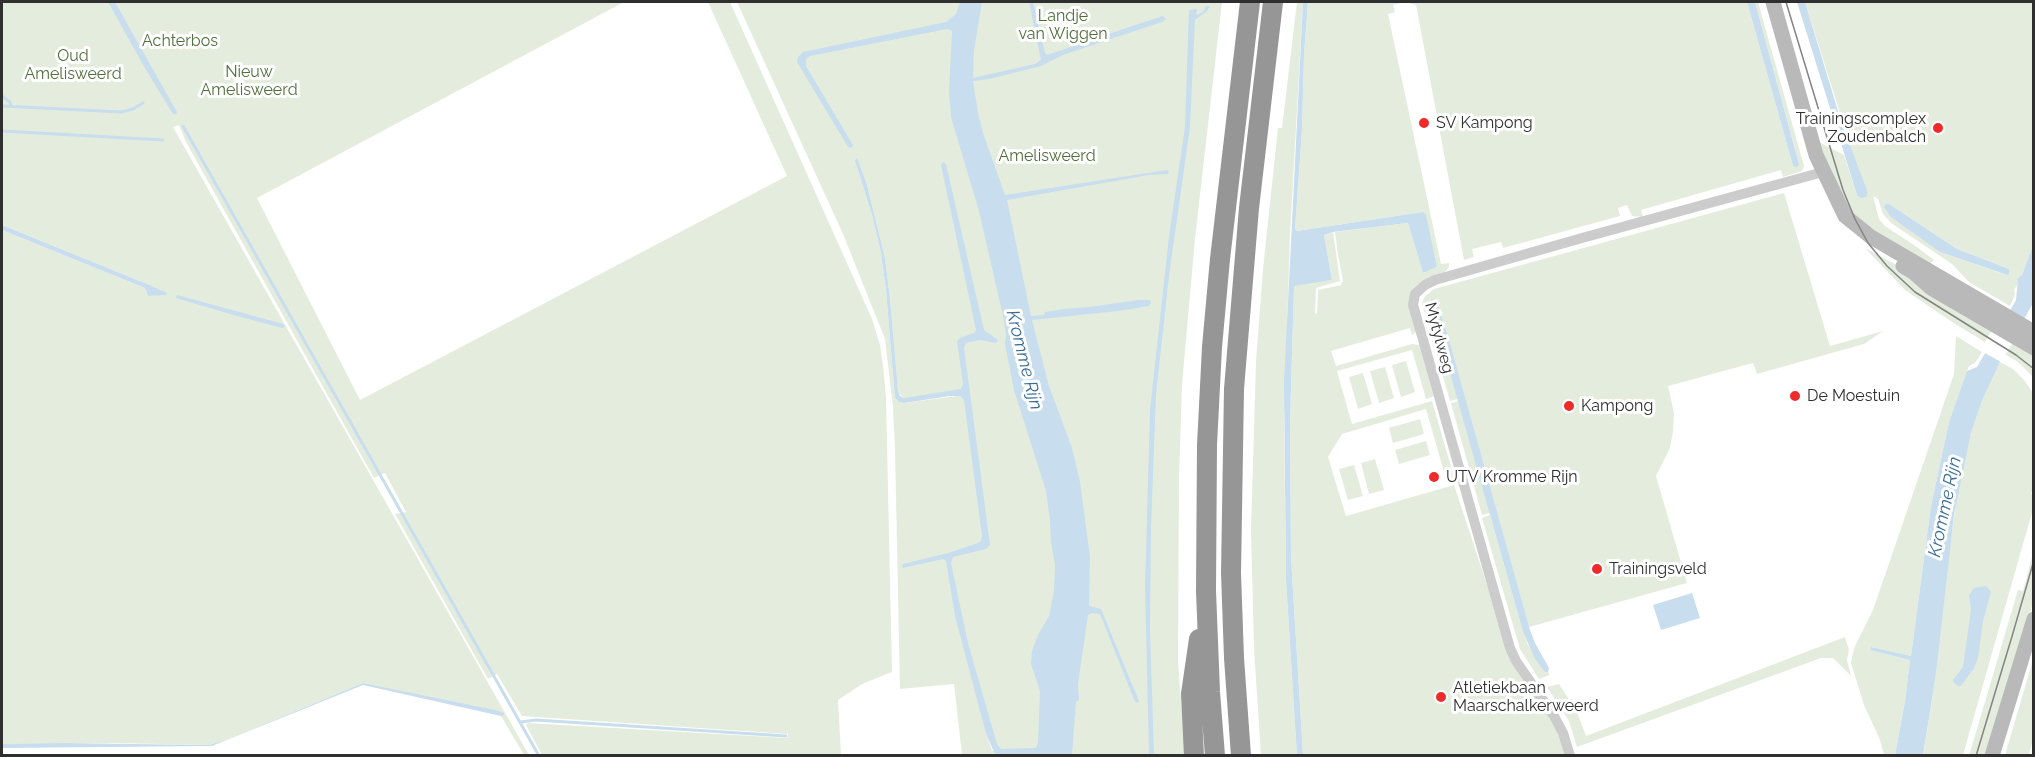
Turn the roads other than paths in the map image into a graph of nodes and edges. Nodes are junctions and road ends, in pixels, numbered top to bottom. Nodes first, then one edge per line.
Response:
1 (1250, 2) edge
2 (1273, 2) edge
3 (1773, 2) edge
4 (1823, 172) junction
5 (2024, 332) edge
6 (2034, 348) edge
7 (1206, 591) junction
8 (2034, 619) edge
9 (1194, 756) edge
10 (1215, 756) edge
11 (1241, 756) edge
12 (1570, 756) edge
13 (1992, 756) edge

1 - 7 highway
2 - 11 highway
3 - 4 main road
4 - 5 main road
4 - 12 street, Mytylweg
5 - 6 main road
7 - 9 highway
7 - 10 highway
8 - 13 main road

